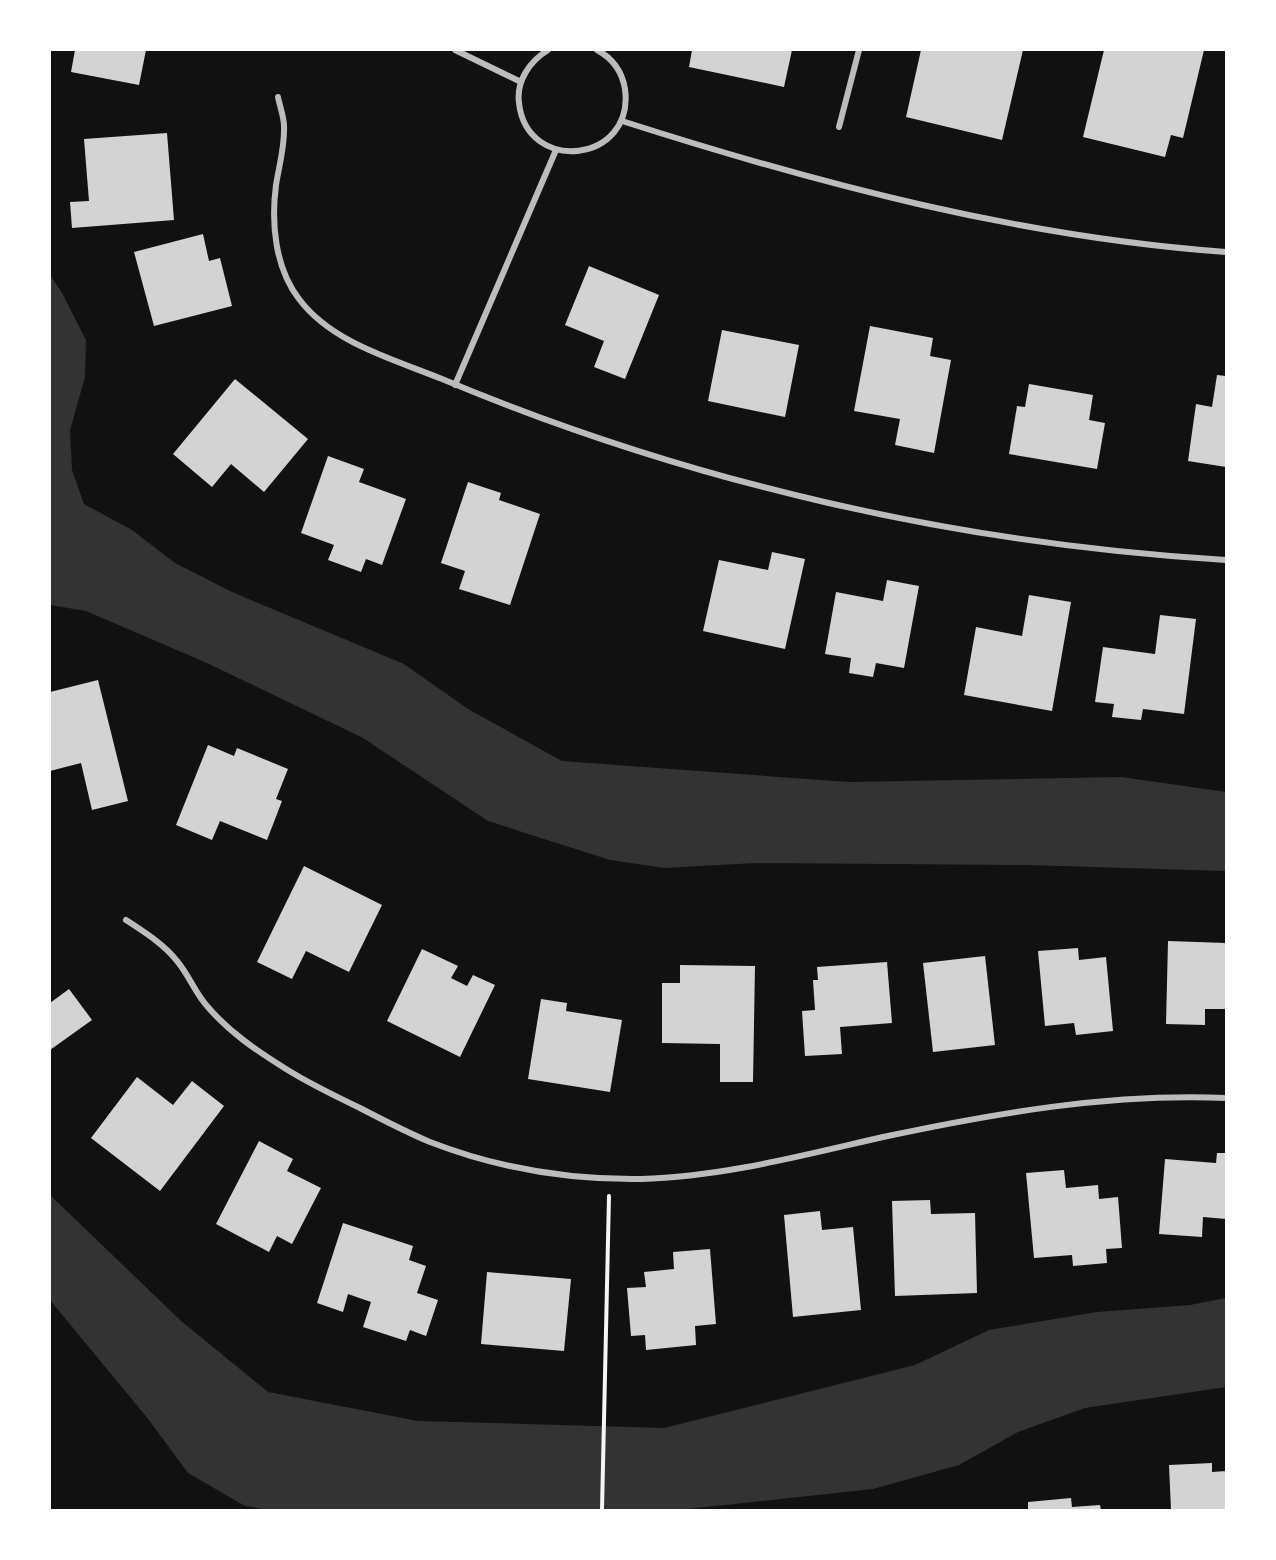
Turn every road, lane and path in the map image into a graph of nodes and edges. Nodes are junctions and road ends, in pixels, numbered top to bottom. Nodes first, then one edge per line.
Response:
1 (455, 50) edge
2 (548, 50) edge
3 (598, 50) edge
4 (859, 50) edge
5 (520, 82) junction
6 (278, 97) dead end
7 (622, 121) junction
8 (839, 127) dead end
9 (556, 150) junction
10 (1227, 252) edge
11 (455, 385) junction
12 (1227, 560) edge
13 (126, 920) dead end
14 (1227, 1098) edge
15 (609, 1178) junction
16 (602, 1510) edge

1 - 5 street
2 - 5 street
3 - 7 street
4 - 8 street
5 - 9 street
6 - 11 street
7 - 9 street
7 - 10 street
9 - 11 street
11 - 12 street
13 - 15 street
14 - 15 street
15 - 16 path

